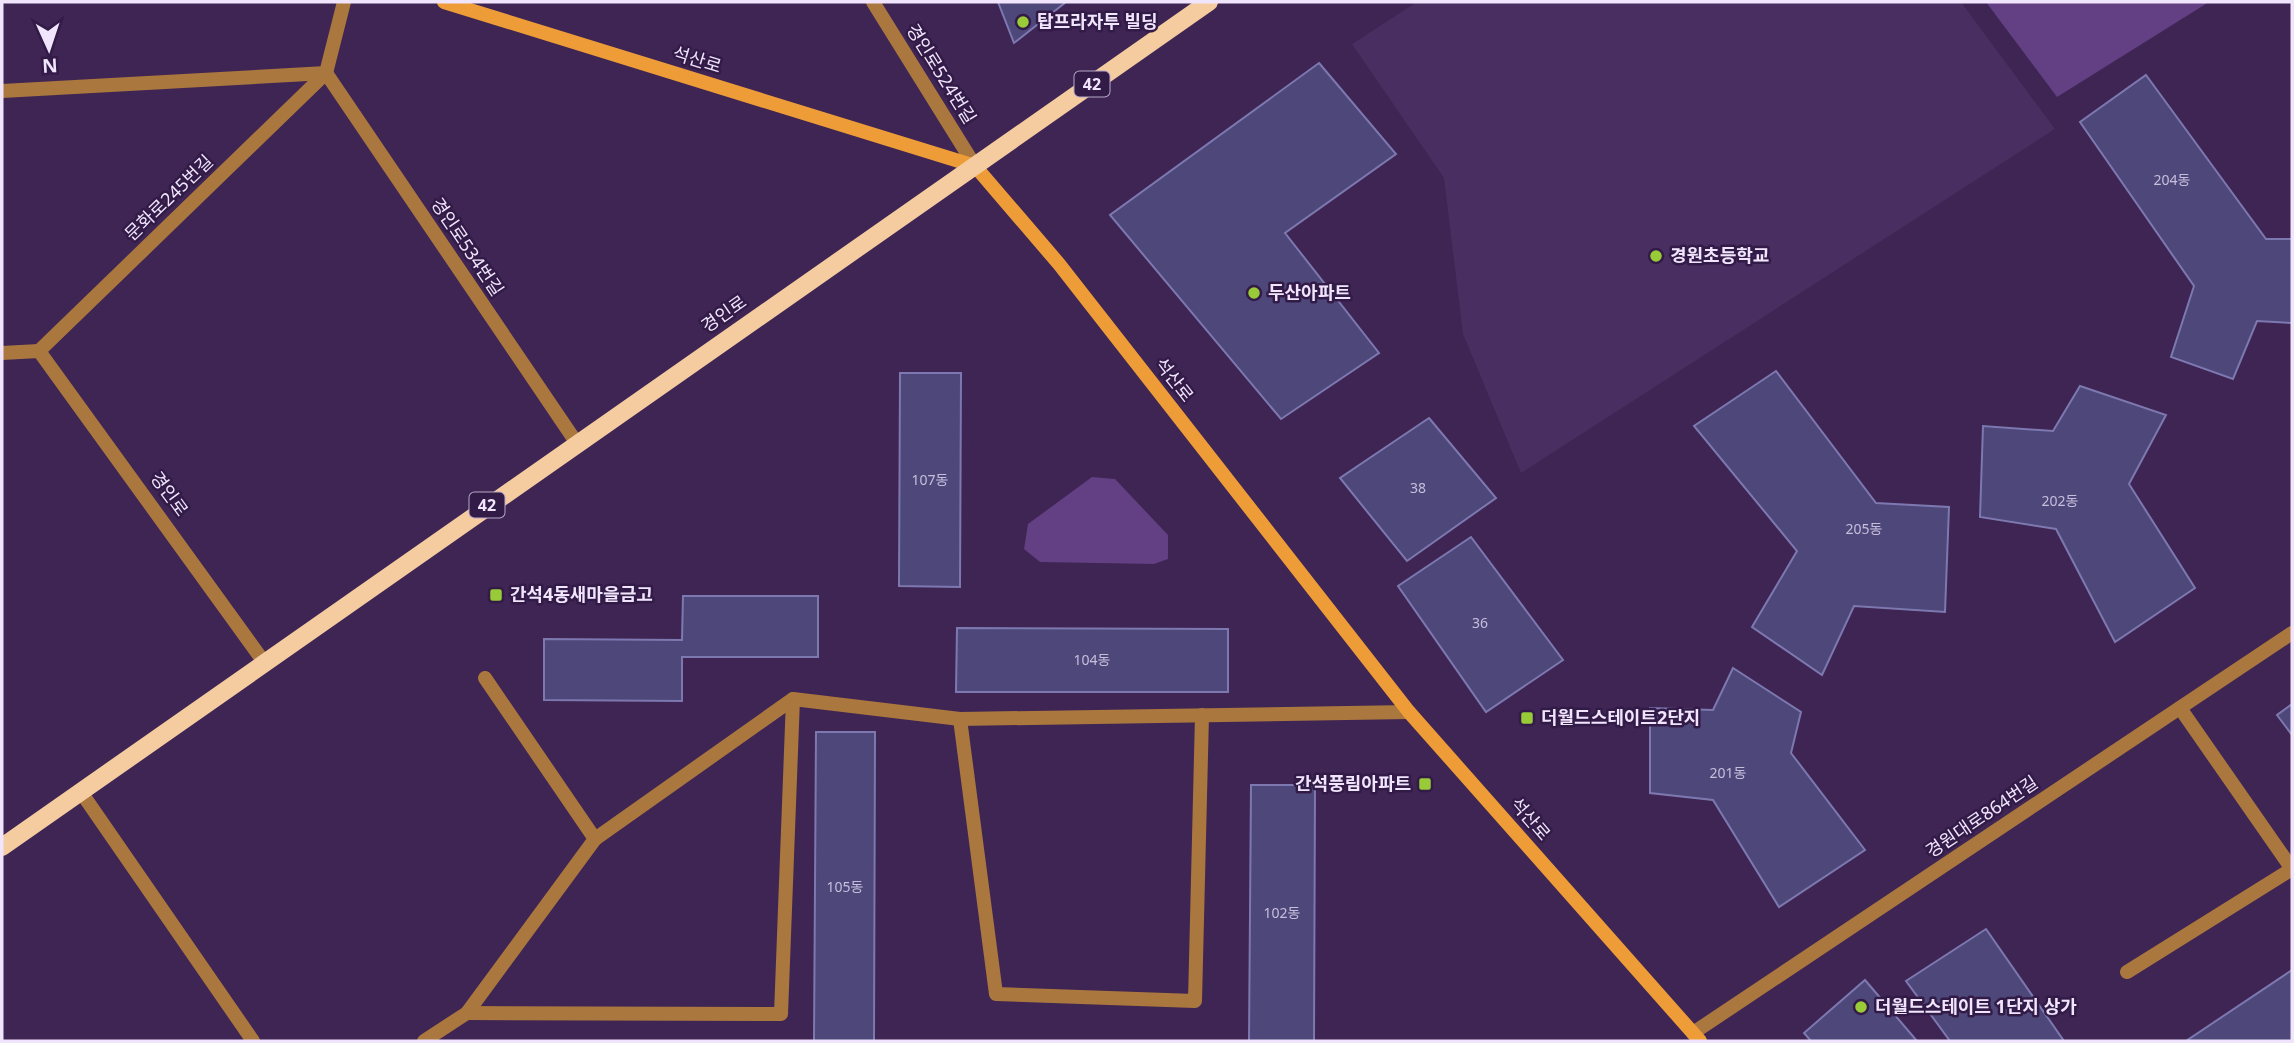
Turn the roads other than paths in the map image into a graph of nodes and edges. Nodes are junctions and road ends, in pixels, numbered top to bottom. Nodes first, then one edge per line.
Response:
1 (344, 2) edge
2 (444, 2) edge
3 (873, 2) edge
4 (1209, 2) edge
5 (326, 73) junction
6 (2, 91) edge
7 (975, 166) junction
8 (39, 351) junction
9 (2, 353) edge
10 (576, 442) junction
11 (2292, 633) edge
12 (264, 662) junction
13 (485, 678) dead end
14 (793, 699) junction
15 (2180, 708) junction
16 (1409, 712) junction
17 (1202, 715) junction
18 (960, 719) junction
19 (81, 792) junction
20 (595, 839) junction
21 (2, 847) edge
22 (2292, 869) edge
23 (2127, 972) dead end
24 (467, 1013) junction
25 (1697, 1037) edge
26 (253, 1041) edge
27 (424, 1041) edge

1 - 5 street
2 - 7 street, 석산로
3 - 7 street, 경인로524번길
4 - 7 main road, 경인로 / 42
5 - 6 street
5 - 8 street, 문화로245번길
5 - 10 street, 경인로534번길
7 - 10 main road, 경인로 / 42
7 - 16 street, 석산로
8 - 9 street
8 - 12 street, 경인로
10 - 12 main road, 경인로 / 42
11 - 15 street, 경원대로864번길
12 - 19 main road, 경인로 / 42
13 - 20 street
14 - 18 street
14 - 20 street
14 - 24 street
15 - 22 street
15 - 25 street, 경원대로864번길
16 - 17 street
16 - 25 street, 석산로
17 - 18 street
17 - 18 street
19 - 21 main road, 경인로 / 42
19 - 26 street
20 - 24 street
22 - 23 street
24 - 27 street

